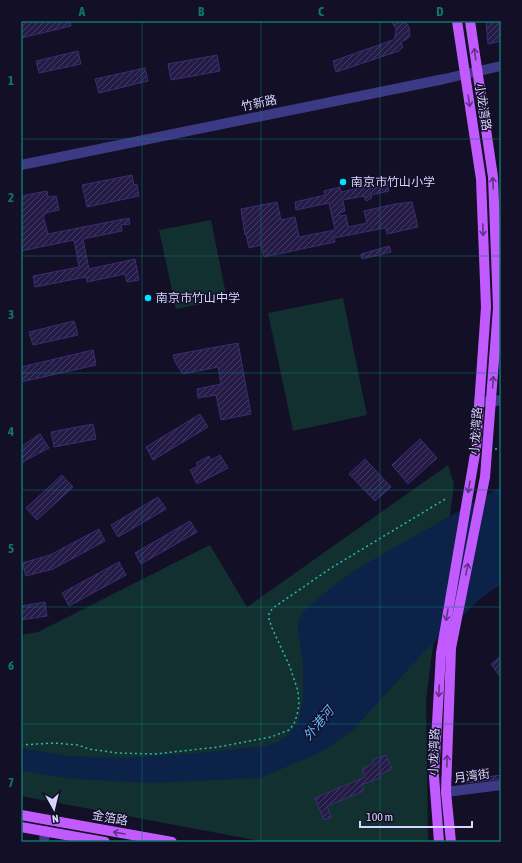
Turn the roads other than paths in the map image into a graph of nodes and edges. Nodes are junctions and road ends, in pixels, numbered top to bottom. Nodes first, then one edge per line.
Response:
1 (457, 21) edge
2 (470, 21) edge
3 (501, 66) edge
4 (477, 72) junction
5 (465, 74) junction
6 (21, 165) edge
7 (479, 401) junction
8 (496, 401) edge
9 (501, 785) edge
10 (446, 792) junction
11 (21, 815) edge
12 (21, 827) edge
13 (45, 831) junction
14 (44, 842) edge
15 (105, 842) edge
16 (172, 842) edge
17 (439, 842) edge
18 (451, 842) edge

1 - 5 main road, 小龙湾路
4 -> 2 main road, 小龙湾路
3 - 4 street, 竹新路
4 - 5 street, 竹新路
8 -> 4 main road, 小龙湾路
5 - 6 street, 竹新路
5 -> 7 main road, 小龙湾路
7 - 8 street
7 -> 17 main road, 小龙湾路
10 -> 8 main road, 小龙湾路
9 - 10 street, 月湾街
10 - 18 main road, 小龙湾路
16 -> 11 main road, 金箔路
12 - 13 main road, 金箔路
13 - 14 street
13 - 15 main road, 金箔路

